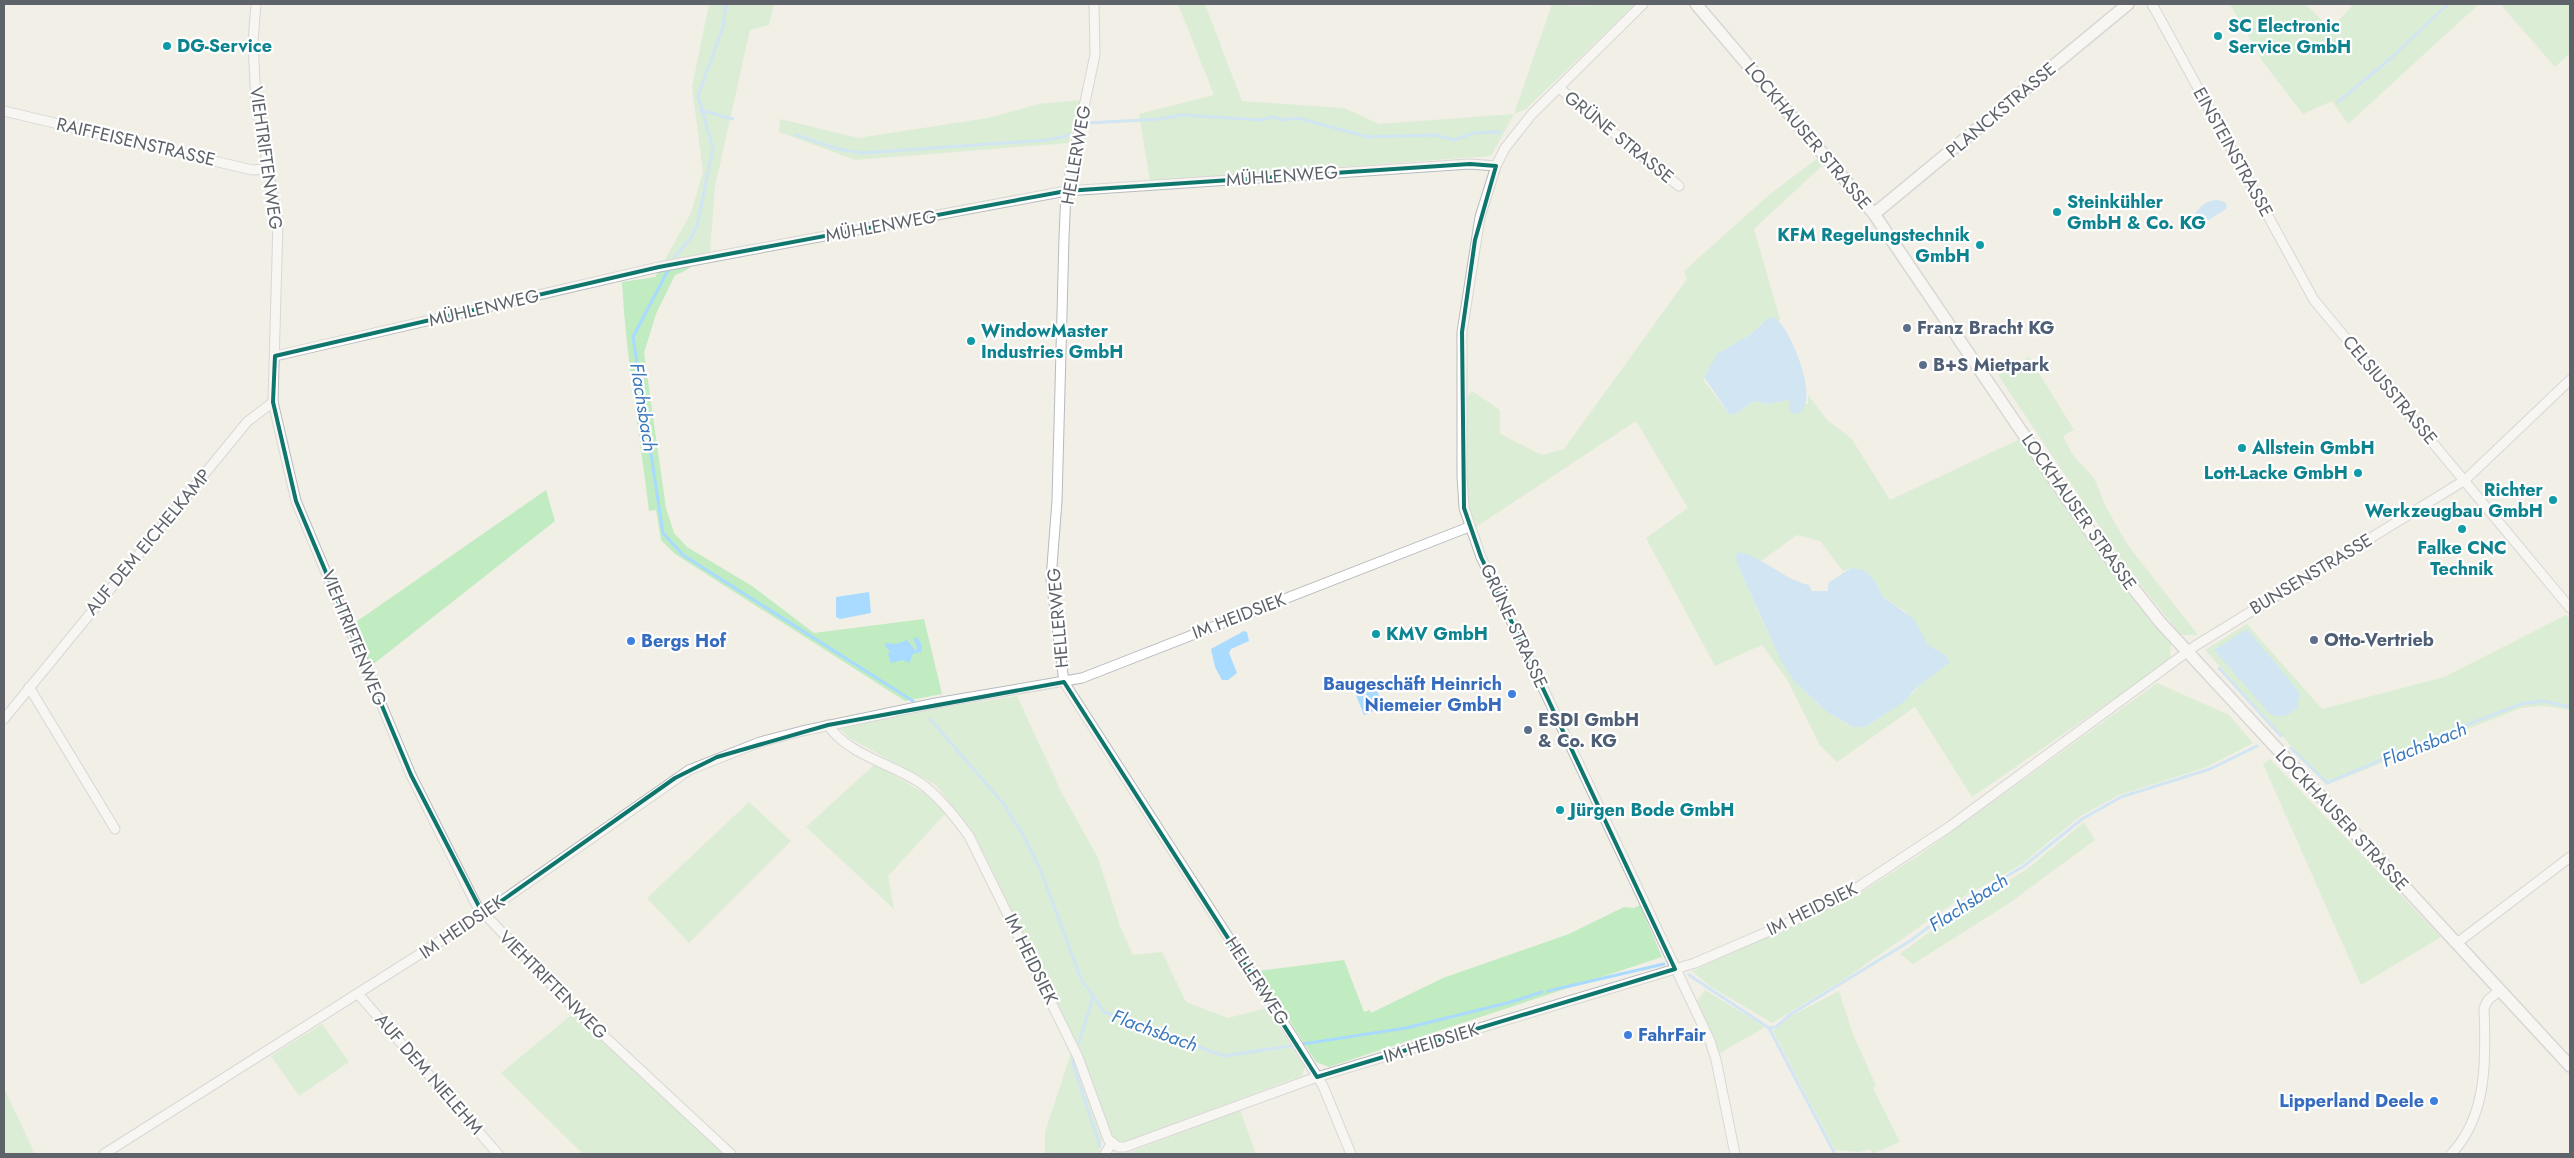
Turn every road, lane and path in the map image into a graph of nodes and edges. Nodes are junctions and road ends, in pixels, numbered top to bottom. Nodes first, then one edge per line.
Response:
1 (256, 4) edge
2 (1094, 4) edge
3 (1644, 4) edge
4 (1696, 4) edge
5 (2128, 4) edge
6 (2152, 4) edge
7 (1559, 88) junction
8 (4, 111) edge
9 (1496, 166) junction
10 (268, 169) junction
11 (1679, 186) dead end
12 (1066, 191) junction
13 (1874, 214) junction
14 (2314, 300) joint
15 (275, 356) junction
16 (2570, 380) edge
17 (273, 402) junction
18 (2465, 480) junction
19 (1469, 527) junction
20 (2570, 608) edge
21 (2188, 653) junction
22 (1064, 682) junction
23 (29, 687) junction
24 (4, 719) edge
25 (828, 725) junction
26 (115, 829) dead end
27 (2570, 857) edge
28 (483, 914) junction
29 (2457, 944) junction
30 (1675, 970) junction
31 (2500, 990) junction
32 (359, 994) junction
33 (2570, 1066) edge
34 (1317, 1077) junction
35 (1111, 1144) junction
36 (104, 1154) edge
37 (498, 1154) edge
38 (731, 1154) edge
39 (1105, 1154) edge
40 (1351, 1154) edge
41 (1735, 1154) edge
42 (2451, 1154) edge

1 - 10 street, VIEHTRIFTENWEG
2 - 12 street, HELLERWEG
3 - 7 street, GRÜNE STRASSE
4 - 13 street, LOCKHAUSER STRASSE
5 - 13 street, PLANCKSTRASSE
6 - 14 street, EINSTEINSTRASSE
7 - 9 street, GRÜNE STRASSE
7 - 11 street, GRÜNE STRASSE
8 - 10 street, RAIFFEISENSTRASSE
9 - 12 street, MÜHLENWEG
9 - 19 street, GRÜNE STRASSE
10 - 15 street, VIEHTRIFTENWEG
12 - 15 street, MÜHLENWEG
12 - 22 street, HELLERWEG
13 - 21 street, LOCKHAUSER STRASSE
14 - 18 street, CELSIUSSTRASSE
15 - 17 street, VIEHTRIFTENWEG
16 - 18 street, BUNSENSTRASSE
17 - 23 street, AUF DEM EICHELKAMP
17 - 28 street, VIEHTRIFTENWEG
18 - 20 street, CELSIUSSTRASSE
18 - 21 street, BUNSENSTRASSE
19 - 22 street, IM HEIDSIEK
19 - 30 street, GRÜNE STRASSE
21 - 29 street, LOCKHAUSER STRASSE
21 - 30 street, IM HEIDSIEK
22 - 25 street, IM HEIDSIEK
22 - 34 street, HELLERWEG
23 - 24 street, AUF DEM EICHELKAMP
23 - 26 street
25 - 28 street, IM HEIDSIEK
25 - 35 street, IM HEIDSIEK
27 - 29 street
28 - 32 street, IM HEIDSIEK
28 - 38 street, VIEHTRIFTENWEG
29 - 31 street, LOCKHAUSER STRASSE
30 - 34 street, IM HEIDSIEK
30 - 41 street, GRÜNE STRASSE
31 - 33 street, LOCKHAUSER STRASSE
31 - 42 street
32 - 36 street, IM HEIDSIEK
32 - 37 street, AUF DEM NIELEHM
34 - 35 street, IM HEIDSIEK
34 - 40 street, HELLERWEG
35 - 39 street

